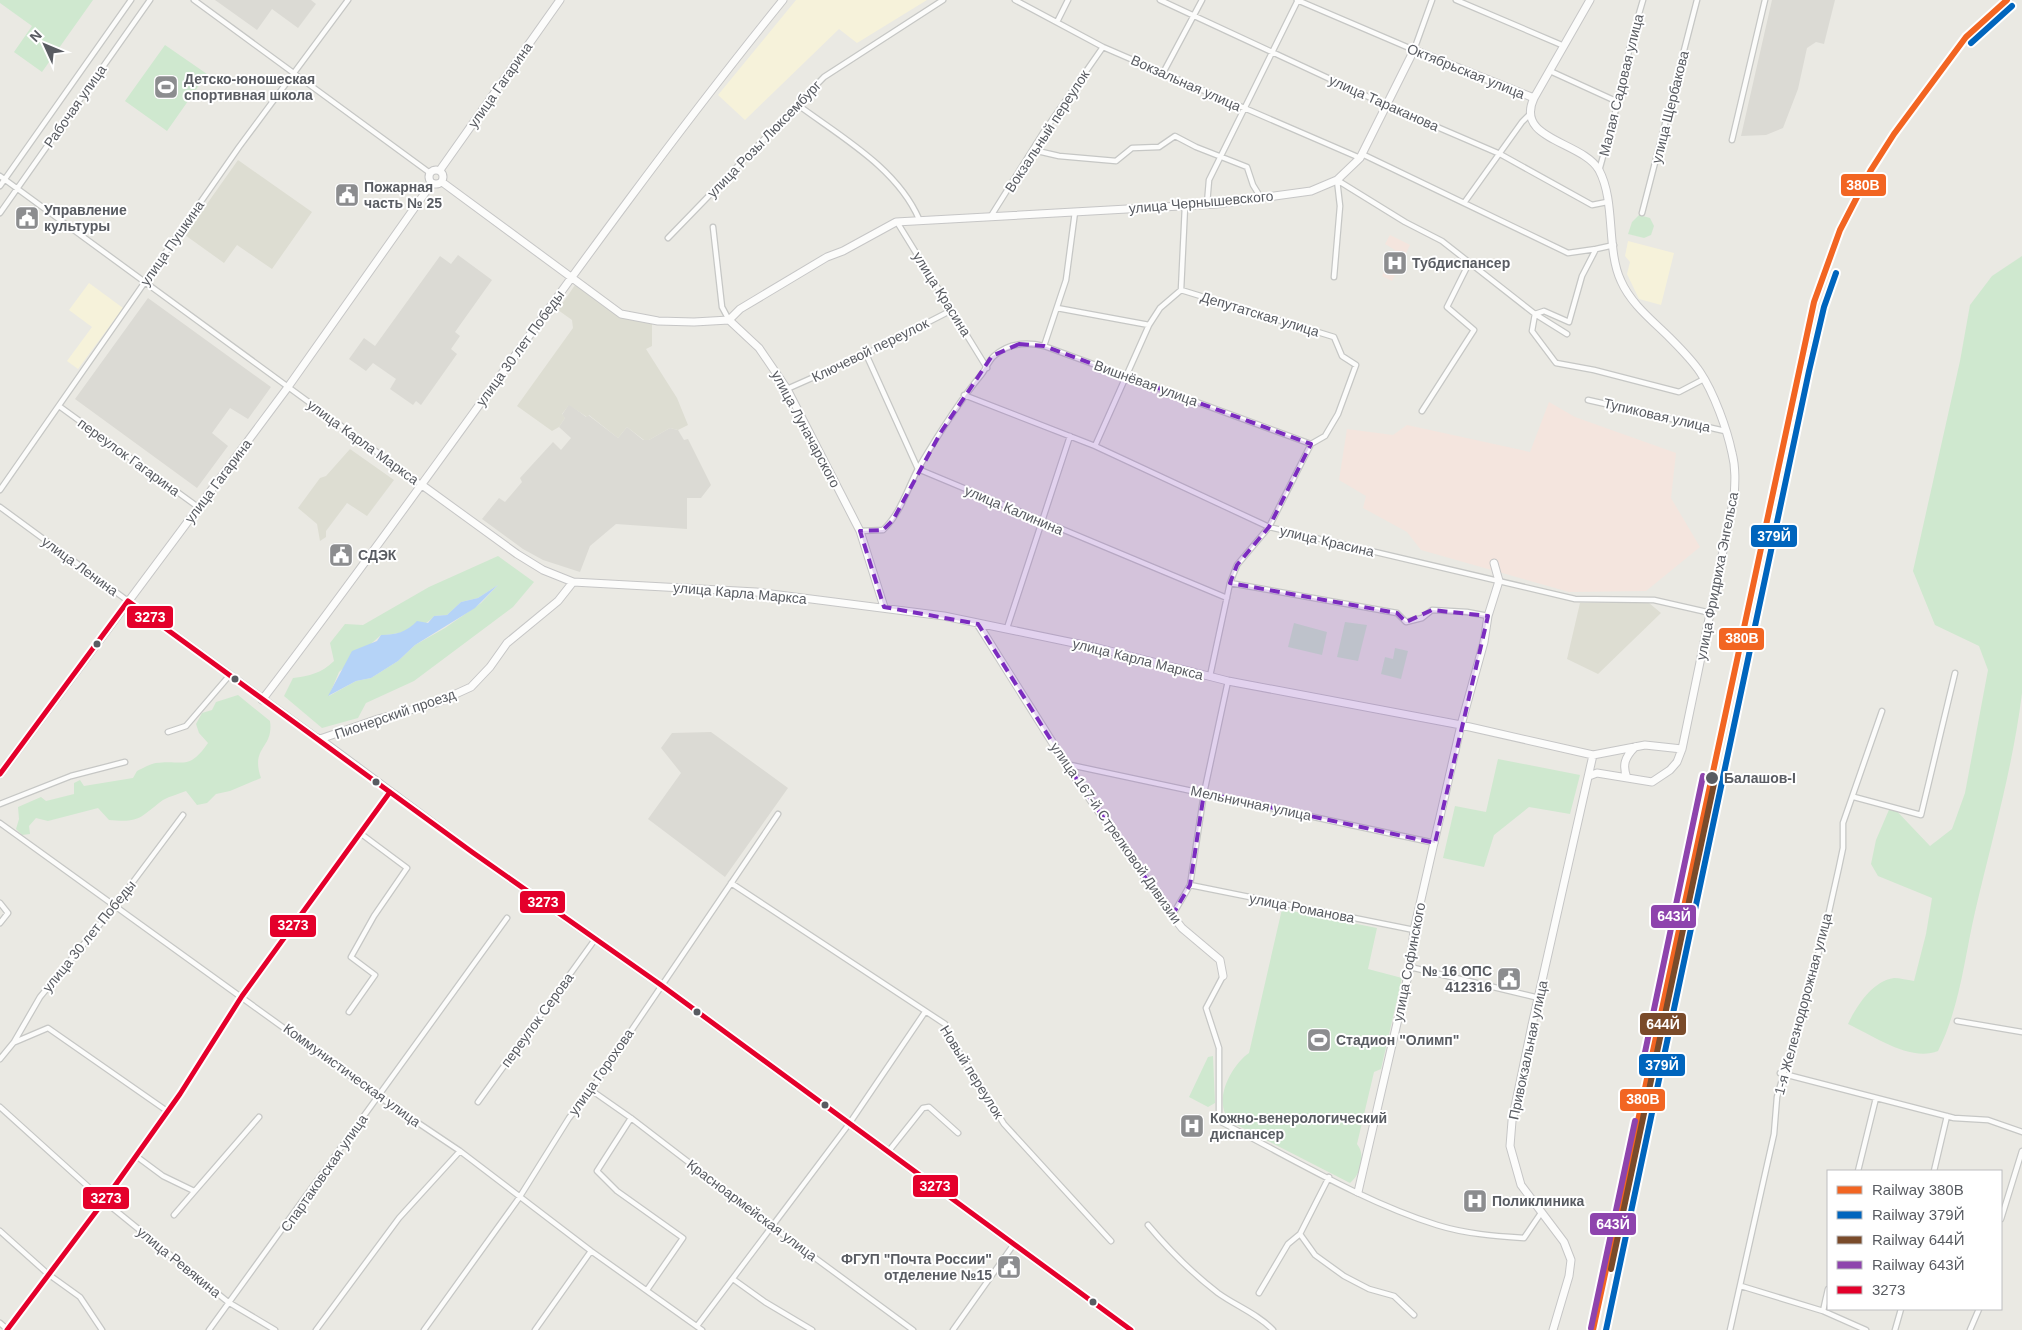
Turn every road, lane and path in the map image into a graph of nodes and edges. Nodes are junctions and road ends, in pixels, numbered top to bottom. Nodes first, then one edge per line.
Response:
1 (131, 0) edge
2 (150, 0) edge
3 (194, 0) edge
4 (348, 0) edge
5 (560, 0) edge
6 (783, 0) edge
7 (944, 0) edge
8 (1016, 0) edge
9 (1068, 0) edge
10 (1160, 0) edge
11 (1202, 0) edge
12 (1297, 0) edge
13 (1432, 0) edge
14 (1456, 0) edge
15 (1590, 0) edge
16 (1643, 0) edge
17 (1697, 0) edge
18 (1765, 0) edge
19 (1194, 15) junction
20 (1056, 22) junction
21 (1564, 46) junction
22 (1103, 47) junction
23 (1414, 50) junction
24 (1272, 52) junction
25 (1550, 71) junction
26 (295, 72) junction
27 (1163, 73) junction
28 (1534, 98) junction
29 (1618, 102) junction
30 (798, 105) junction
31 (1386, 105) junction
32 (1245, 108) junction
33 (1529, 115) junction
34 (1732, 140) dead end
35 (1033, 150) junction
36 (1500, 154) junction
37 (1361, 156) junction
38 (1221, 157) junction
39 (440, 170) junction
40 (1599, 171) junction
41 (430, 173) junction
42 (2, 178) edge
43 (1337, 180) junction
44 (442, 182) junction
45 (432, 183) junction
46 (0, 186) edge
47 (17, 189) junction
48 (1261, 198) junction
49 (1607, 202) junction
50 (1464, 203) junction
51 (1207, 204) junction
52 (1185, 206) junction
53 (0, 212) edge
54 (1075, 212) junction
55 (1642, 213) dead end
56 (992, 216) junction
57 (919, 219) junction
58 (896, 222) junction
59 (713, 227) dead end
60 (668, 238) dead end
61 (1614, 245) junction
62 (1596, 249) junction
63 (1469, 263) junction
64 (1334, 277) dead end
65 (571, 278) junction
66 (145, 282) junction
67 (1180, 290) junction
68 (1057, 308) junction
69 (952, 310) junction
70 (1535, 314) junction
71 (729, 320) junction
72 (1149, 325) junction
73 (1567, 334) dead end
74 (1044, 346) junction
75 (866, 354) junction
76 (987, 368) junction
77 (1127, 376) junction
78 (1704, 379) junction
79 (288, 387) junction
80 (787, 389) junction
81 (964, 395) junction
82 (1588, 400) dead end
83 (60, 406) junction
84 (1422, 412) dead end
85 (1725, 431) junction
86 (1070, 436) junction
87 (1311, 444) junction
88 (1095, 446) junction
89 (918, 469) junction
90 (422, 485) junction
91 (0, 490) edge
92 (198, 507) junction
93 (0, 508) edge
94 (1040, 521) junction
95 (1269, 527) junction
96 (860, 531) junction
97 (1494, 563) dead end
98 (1498, 581) junction
99 (574, 582) junction
100 (1230, 583) junction
101 (1227, 598) junction
102 (128, 601) junction
103 (884, 607) junction
104 (1711, 613) junction
105 (1488, 616) junction
106 (978, 624) junction
107 (1007, 628) junction
108 (1956, 673) dead end
109 (229, 676) junction
110 (1210, 676) junction
111 (1228, 681) junction
112 (262, 700) junction
113 (1882, 711) dead end
114 (1461, 725) junction
115 (168, 732) dead end
116 (320, 739) junction
117 (1635, 747) junction
118 (1682, 749) junction
119 (1593, 756) junction
120 (125, 762) dead end
121 (1066, 764) junction
122 (0, 774) edge
123 (1589, 776) junction
124 (1627, 778) junction
125 (390, 792) junction
126 (1204, 793) junction
127 (1854, 798) junction
128 (0, 804) edge
129 (778, 814) dead end
130 (182, 815) dead end
131 (0, 823) edge
132 (360, 833) junction
133 (1435, 843) junction
134 (731, 883) junction
135 (1190, 885) junction
136 (0, 902) edge
137 (114, 906) junction
138 (1172, 916) junction
139 (507, 918) dead end
140 (0, 924) edge
141 (1414, 930) junction
142 (596, 938) junction
143 (1410, 967) junction
144 (1223, 976) joint
145 (662, 985) junction
146 (242, 996) junction
147 (1539, 998) junction
148 (349, 1012) dead end
149 (925, 1012) junction
150 (1957, 1021) dead end
151 (2022, 1032) edge
152 (14, 1042) junction
153 (0, 1059) edge
154 (1783, 1073) junction
155 (591, 1090) junction
156 (378, 1096) junction
157 (1876, 1098) junction
158 (478, 1102) dead end
159 (0, 1107) edge
160 (167, 1111) junction
161 (1947, 1116) junction
162 (259, 1117) dead end
163 (631, 1118) junction
164 (849, 1124) junction
165 (2022, 1132) edge
166 (958, 1133) dead end
167 (460, 1151) junction
168 (2022, 1151) edge
169 (888, 1152) junction
170 (136, 1156) junction
171 (1858, 1170) edge
172 (1934, 1170) edge
173 (1329, 1177) junction
174 (194, 1190) junction
175 (1358, 1192) junction
176 (519, 1198) junction
177 (104, 1200) junction
178 (1541, 1213) junction
179 (174, 1215) dead end
180 (2002, 1216) edge
181 (1148, 1225) dead end
182 (772, 1227) junction
183 (0, 1230) edge
184 (1300, 1234) junction
185 (1112, 1241) dead end
186 (1014, 1244) junction
187 (591, 1251) junction
188 (48, 1274) junction
189 (733, 1279) junction
190 (1741, 1286) junction
191 (647, 1290) junction
192 (1259, 1293) dead end
193 (1827, 1293) edge
194 (228, 1302) junction
195 (1901, 1310) edge
196 (1979, 1310) edge
197 (1823, 1311) junction
198 (1414, 1314) dead end
199 (0, 1323) edge
200 (697, 1326) junction
201 (7, 1330) edge
202 (102, 1330) edge
203 (210, 1330) edge
204 (275, 1330) edge
205 (316, 1330) edge
206 (424, 1330) edge
207 (535, 1330) edge
208 (702, 1330) edge
209 (812, 1330) edge
210 (913, 1330) edge
211 (953, 1330) edge
212 (1131, 1330) edge
213 (1272, 1330) edge
214 (1552, 1330) edge
215 (1730, 1330) edge
216 (1866, 1330) edge
217 (1895, 1330) edge
218 (1970, 1330) edge

1 - 42 street, Рабочая улица
2 - 47 street, Рабочая улица
3 - 26 street
4 - 26 street, улица Пушкина
5 - 39 street, улица Гагарина
6 - 65 street, улица 30 лет Победы
7 - 30 street, улица Розы Люксембург
8 - 20 street, Вокзальная улица
9 - 20 street
10 - 19 street, улица Тараканова
11 - 19 street
12 - 23 street, Октябрьская улица
12 - 24 street
13 - 23 street
14 - 21 street
15 - 21 street
16 - 29 street, Малая Садовая улица
17 - 55 street, улица Щербакова
18 - 34 street
19 - 24 street, улица Тараканова
19 - 27 street
20 - 22 street, Вокзальная улица
21 - 25 street
22 - 27 street, Вокзальная улица
22 - 35 street, Вокзальный переулок
23 - 28 street, Октябрьская улица
23 - 31 street
24 - 31 street, улица Тараканова
24 - 32 street
25 - 28 street
25 - 29 street
26 - 41 street
26 - 66 street, улица Пушкина
27 - 32 street, Вокзальная улица
28 - 33 street, Октябрьская улица
29 - 40 street, Малая Садовая улица
30 - 57 street
30 - 60 street, улица Розы Люксембург
31 - 36 street, улица Тараканова
31 - 37 street
32 - 37 street, Вокзальная улица
32 - 38 street
33 - 36 street
33 - 40 street, Октябрьская улица
35 - 38 street
35 - 56 street, Вокзальный переулок
36 - 49 street, улица Тараканова
36 - 50 street
37 - 43 street
37 - 50 street, Вокзальная улица
38 - 48 street
38 - 51 street
39 - 41 street
39 - 44 street
40 - 49 street, улица Фридриха Энгельса
41 - 45 street
42 - 46 street, Рабочая улица
42 - 47 street, улица Карла Маркса
43 - 48 street, улица Чернышевского
43 - 63 street
43 - 64 street
44 - 45 street
44 - 65 street
45 - 79 street, улица Гагарина
47 - 53 street, Рабочая улица
47 - 66 street, улица Карла Маркса
48 - 51 street, улица Чернышевского
49 - 61 street, улица Фридриха Энгельса
50 - 62 street, Вокзальная улица
51 - 52 street, улица Чернышевского
52 - 54 street, улица Чернышевского
52 - 67 street
54 - 56 street, улица Чернышевского
54 - 68 street
56 - 57 street, улица Чернышевского
57 - 58 street, улица Чернышевского
58 - 69 street, улица Красина
58 - 71 street, улица Чернышевского
59 - 71 street
61 - 62 street, Вокзальная улица
61 - 78 street, улица Фридриха Энгельса
62 - 70 street
63 - 70 street
63 - 84 street
65 - 71 street
65 - 90 street, улица 30 лет Победы
66 - 79 street, улица Карла Маркса
66 - 83 street, улица Пушкина
67 - 72 street
67 - 87 street, Депутатская улица
68 - 72 street
68 - 74 street
69 - 75 street, Ключевой переулок
69 - 76 street, улица Красина
70 - 73 street
70 - 78 street
71 - 80 street, улица Луначарского
72 - 77 street
74 - 76 street, Вишнёвая улица
74 - 77 street, Вишнёвая улица
75 - 80 street, Ключевой переулок
75 - 89 street
76 - 81 street, Вишнёвая улица
77 - 87 street, Вишнёвая улица
77 - 88 street
78 - 85 street, улица Фридриха Энгельса
79 - 90 street, улица Карла Маркса
79 - 92 street, улица Гагарина
80 - 96 street, улица Луначарского
81 - 86 street, улица Красина
81 - 89 street, Вишнёвая улица
82 - 85 street, Тупиковая улица
83 - 91 street, улица Пушкина
83 - 92 street, переулок Гагарина
85 - 104 street, улица Фридриха Энгельса
86 - 88 street, улица Красина
86 - 94 street
87 - 95 street
88 - 95 street, улица Красина
89 - 94 street, улица Калинина
89 - 96 street, Вишнёвая улица
90 - 99 street, улица Карла Маркса
90 - 112 street, улица 30 лет Победы
92 - 102 street, улица Гагарина
93 - 102 street, улица Ленина
94 - 101 street, улица Калинина
94 - 107 street
95 - 98 street, улица Красина
95 - 100 street
96 - 103 street, улица Луначарского
97 - 98 street, улица Софинского
98 - 104 street, улица Красина
98 - 105 street, улица Софинского
99 - 103 street, улица Карла Маркса
99 - 116 street, Пионерский проезд
100 - 101 street
100 - 105 street
101 - 110 street
102 - 109 street, улица Ленина
102 - 122 street, улица Гагарина
103 - 106 street, улица Карла Маркса
104 - 118 street, улица Фридриха Энгельса
105 - 114 street, улица Софинского
106 - 107 street, улица Карла Маркса
106 - 121 street, улица 167-й Стрелковой Дивизии
107 - 110 street, улица Карла Маркса
108 - 127 street
109 - 112 street, улица Ленина
109 - 115 street
110 - 111 street, улица Карла Маркса
111 - 114 street, улица Карла Маркса
111 - 126 street
112 - 116 street, улица Ленина
113 - 127 street, 1-я Железнодорожная улица
114 - 119 street, улица Карла Маркса
114 - 133 street, улица Софинского
116 - 125 street, улица Ленина
117 - 118 street
117 - 119 street
117 - 124 street
118 - 124 street, улица Фридриха Энгельса
119 - 123 street, Привокзальная улица
120 - 128 street
121 - 126 street, Мельничная улица
121 - 138 street, улица 167-й Стрелковой Дивизии
123 - 124 street
123 - 147 street, Привокзальная улица
125 - 132 street
125 - 142 street, улица Ленина
126 - 133 street, Мельничная улица
126 - 135 street
127 - 154 street, 1-я Железнодорожная улица
129 - 134 street, улица Горохова
130 - 137 street, улица 30 лет Победы
131 - 137 street, Коммунистическая улица
132 - 146 street
132 - 148 street
133 - 141 street, улица Софинского
134 - 145 street, улица Горохова
134 - 149 street, Новый переулок
135 - 138 street
135 - 141 street, улица Романова
136 - 140 street
137 - 146 street, Коммунистическая улица
137 - 152 street, улица 30 лет Победы
138 - 144 street, улица 167-й Стрелковой Дивизии
139 - 156 street, Спартаковская улица
141 - 143 street, улица Софинского
142 - 145 street, улица Ленина
142 - 158 street, переулок Серова
143 - 147 street
143 - 175 street, улица Софинского
144 - 173 street, улица 167-й Стрелковой Дивизии
145 - 155 street, улица Горохова
145 - 164 street, улица Ленина
146 - 156 street, Коммунистическая улица
146 - 160 street
147 - 178 street, Привокзальная улица
149 - 164 street
149 - 185 street, Новый переулок
150 - 151 street
152 - 153 street, улица 30 лет Победы
152 - 160 street
154 - 157 street
154 - 190 street, 1-я Железнодорожная улица
155 - 163 street, Красноармейская улица
155 - 176 street, улица Горохова
156 - 167 street, Коммунистическая улица
156 - 194 street, Спартаковская улица
157 - 161 street
157 - 171 street
159 - 177 street, улица Ревякина
160 - 170 street
161 - 165 street
161 - 172 street
162 - 174 street
163 - 182 street, Красноармейская улица
163 - 191 street
164 - 169 street, улица Ленина
164 - 182 street
166 - 169 street
167 - 176 street, Коммунистическая улица
167 - 205 street
168 - 180 street
169 - 186 street, улица Ленина
170 - 174 street
170 - 177 street
173 - 175 street, улица 167-й Стрелковой Дивизии
173 - 184 street
174 - 179 street
175 - 178 street
176 - 187 street, Коммунистическая улица
176 - 206 street, улица Горохова
177 - 188 street
177 - 194 street, улица Ревякина
178 - 214 street, Привокзальная улица
181 - 213 street
182 - 189 street
182 - 210 street, Красноармейская улица
183 - 188 street
184 - 192 street
184 - 198 street
186 - 211 street
186 - 212 street, улица Ленина
187 - 191 street, Коммунистическая улица
187 - 207 street
188 - 201 street
188 - 202 street
189 - 200 street
189 - 209 street
190 - 197 street
190 - 215 street, 1-я Железнодорожная улица
191 - 200 street, Коммунистическая улица
193 - 197 street
194 - 203 street, Спартаковская улица
194 - 204 street, улица Ревякина
195 - 217 street
196 - 218 street
197 - 216 street
199 - 201 street
200 - 208 street, Коммунистическая улица

